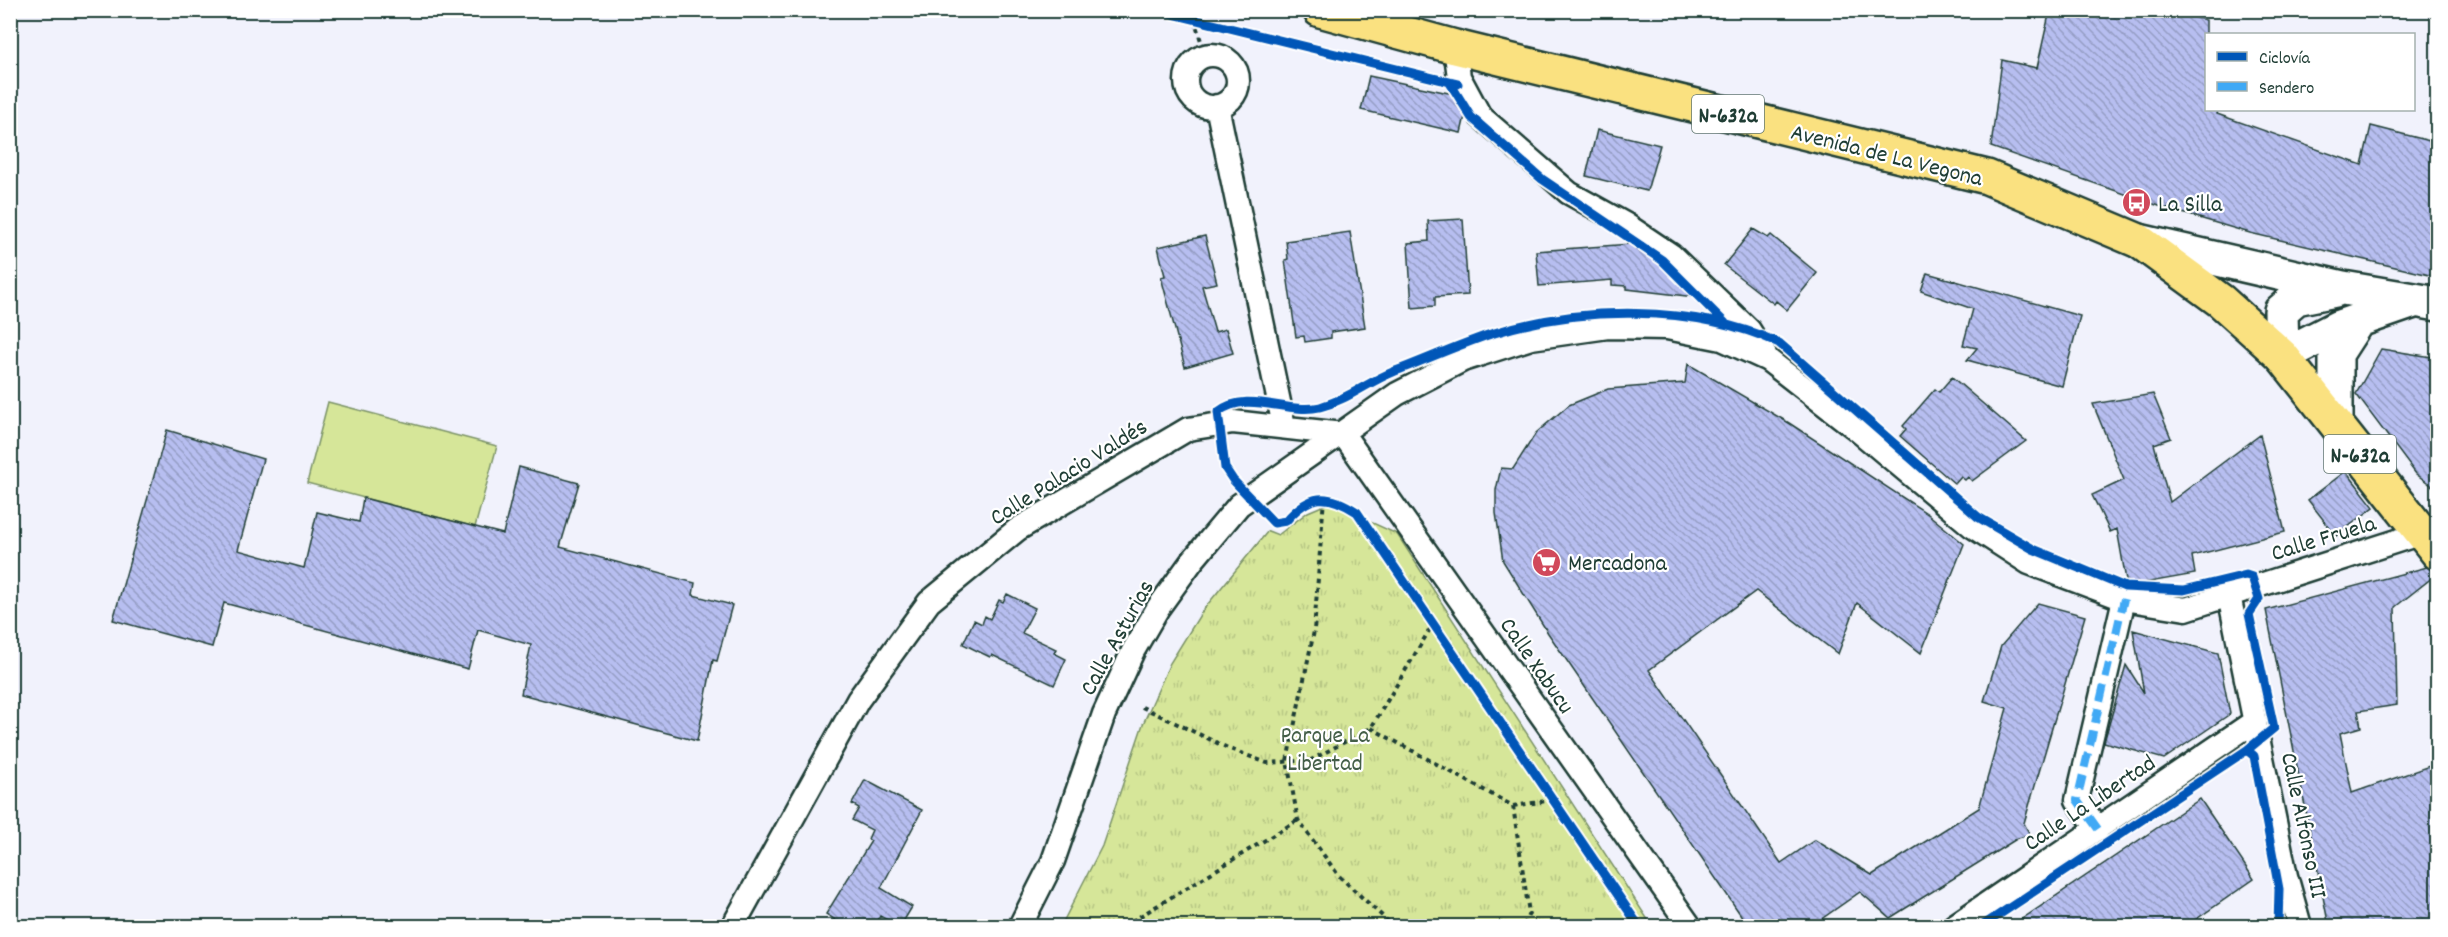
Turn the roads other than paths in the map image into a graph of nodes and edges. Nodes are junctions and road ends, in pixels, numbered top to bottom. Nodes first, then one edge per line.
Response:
1 (1320, 10) edge
2 (1455, 47) junction
3 (1216, 106) junction
4 (2139, 241) junction
5 (2343, 288) junction
6 (2427, 302) edge
7 (2358, 320) junction
8 (2282, 356) junction
9 (1768, 360) junction
10 (2336, 422) junction
11 (1284, 426) junction
12 (1343, 434) junction
13 (2430, 543) edge
14 (2229, 595) junction
15 (2124, 599) junction
16 (2255, 721) junction
17 (2098, 829) junction
18 (733, 927) edge
19 (1020, 927) edge
20 (1690, 927) edge
21 (1954, 927) edge
22 (2300, 927) edge

1 - 2 main road, Avenida de La Vegona / N-632a
2 - 4 main road, Avenida de La Vegona / N-632a
2 - 9 street
3 - 3 street
3 - 11 street
4 - 5 street
4 - 8 main road, Avenida de La Vegona / N-632a
5 - 6 street
5 - 8 street
6 - 7 street
7 - 8 street
7 - 10 street
8 - 10 main road, N-632a
9 - 12 street, Calle Fruela
9 - 15 street, Calle Fruela
10 - 13 main road, N-632a
11 - 12 street, Calle Palacio Valdés
11 - 18 street, Calle Palacio Valdés
12 - 19 street, Calle Asturias
12 - 20 street, Calle Xabucu
13 - 14 street, Calle Fruela
14 - 15 street, Calle Fruela
14 - 16 street, Calle Alfonso III
15 - 17 street
16 - 17 street, Calle La Libertad
16 - 22 street, Calle Alfonso III
17 - 21 street, Calle La Libertad

